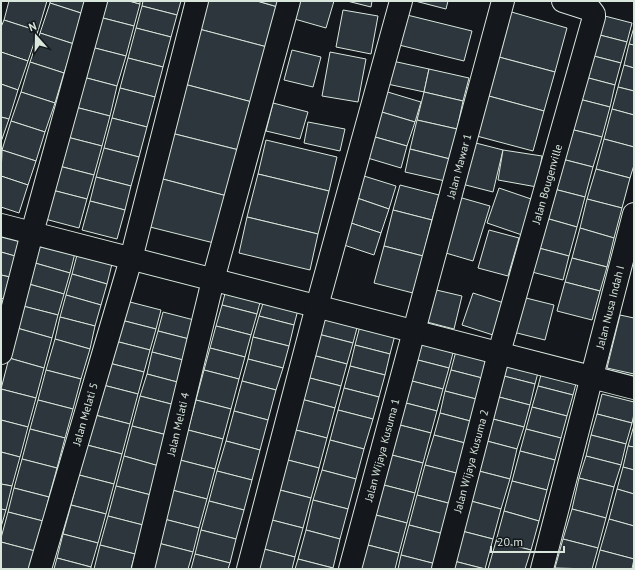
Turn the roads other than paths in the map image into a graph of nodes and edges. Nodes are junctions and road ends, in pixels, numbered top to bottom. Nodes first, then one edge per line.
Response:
1 (96, 1) edge
2 (197, 1) edge
3 (289, 1) edge
4 (401, 1) edge
5 (503, 1) edge
6 (563, 1) edge
7 (634, 214) edge
8 (1, 225) edge
9 (32, 233) junction
10 (131, 259) junction
11 (213, 280) junction
12 (317, 306) junction
13 (414, 331) junction
14 (1, 353) edge
15 (499, 353) junction
16 (592, 377) junction
17 (634, 388) edge
18 (40, 569) edge
19 (144, 569) edge
20 (248, 569) edge
21 (350, 569) edge
22 (443, 569) edge
23 (542, 569) edge

1 - 9 street
2 - 10 street, Jalan Melati 5
3 - 11 street, Jalan Melati 4
4 - 12 street
5 - 13 street, Jalan Mawar 1
6 - 15 street, Jalan Bougenville
7 - 16 street, Jalan Nusa Indah I
8 - 9 street
9 - 10 street
9 - 14 street
10 - 11 street
10 - 18 street, Jalan Melati 5
11 - 12 street
11 - 19 street, Jalan Melati 4
12 - 13 street
12 - 20 street
13 - 15 street
13 - 21 street, Jalan Wijaya Kusuma 1
15 - 16 street
15 - 22 street, Jalan Wijaya Kusuma 2
16 - 17 street
16 - 23 street, Jalan Nusa Indah I

